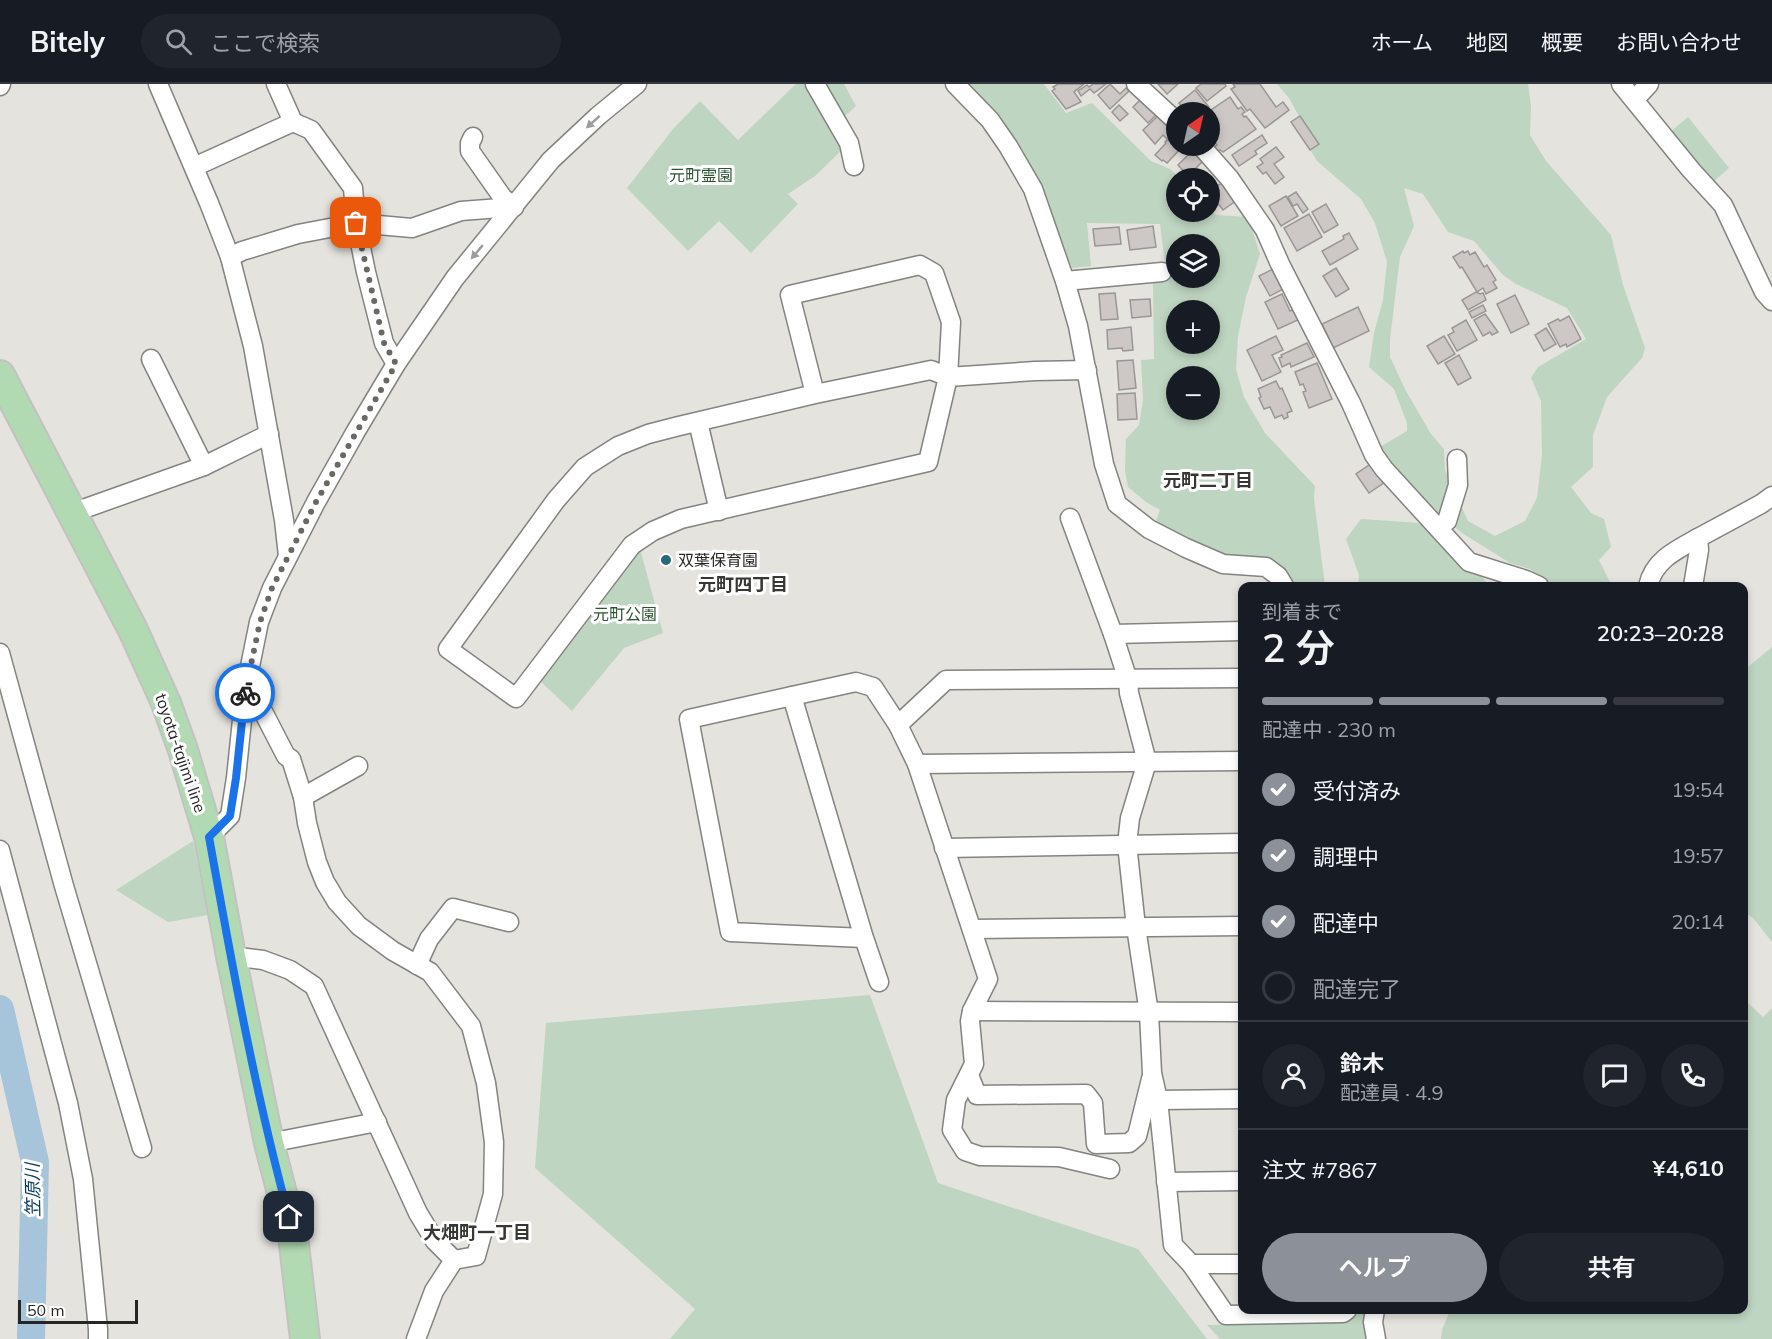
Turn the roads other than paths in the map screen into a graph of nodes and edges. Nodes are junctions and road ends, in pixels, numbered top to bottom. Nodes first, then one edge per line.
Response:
1 (158, 84) edge
2 (276, 84) edge
3 (637, 84) edge
4 (815, 84) edge
5 (955, 84) edge
6 (1136, 84) edge
7 (1622, 84) edge
8 (1650, 84) edge
9 (1635, 99) junction
10 (1166, 112) edge
11 (293, 122) junction
12 (473, 137) dead end
13 (1210, 156) edge
14 (854, 166) dead end
15 (194, 167) junction
16 (514, 207) junction
17 (356, 223) junction
18 (230, 257) junction
19 (1162, 272) dead end
20 (1065, 281) junction
21 (1772, 301) edge
22 (151, 359) dead end
23 (396, 364) junction
24 (1087, 370) junction
25 (0, 375) edge
26 (948, 377) junction
27 (815, 394) junction
28 (698, 423) junction
29 (269, 434) junction
30 (1457, 459) dead end
31 (204, 466) junction
32 (1768, 506) edge
33 (719, 511) junction
34 (72, 513) junction
35 (1071, 518) dead end
36 (1438, 528) junction
37 (1698, 538) junction
38 (288, 556) junction
39 (1282, 582) edge
40 (1530, 582) edge
41 (1649, 582) edge
42 (1694, 582) edge
43 (1238, 631) edge
44 (1113, 634) junction
45 (0, 653) edge
46 (1238, 678) edge
47 (1128, 680) junction
48 (245, 691) junction
49 (792, 696) junction
50 (898, 725) junction
51 (1238, 761) edge
52 (1147, 762) junction
53 (917, 764) junction
54 (358, 766) dead end
55 (303, 797) junction
56 (209, 837) junction
57 (1238, 843) edge
58 (1127, 844) junction
59 (944, 848) junction
60 (0, 850) edge
61 (509, 922) dead end
62 (1238, 926) edge
63 (1136, 927) junction
64 (972, 929) junction
65 (864, 938) junction
66 (231, 956) junction
67 (417, 965) junction
68 (879, 982) dead end
69 (972, 1011) junction
70 (1238, 1012) edge
71 (1149, 1013) junction
72 (1152, 1073) junction
73 (969, 1075) junction
74 (1238, 1099) edge
75 (1158, 1100) junction
76 (377, 1122) junction
77 (269, 1143) junction
78 (142, 1148) dead end
79 (1110, 1169) dead end
80 (1238, 1181) edge
81 (1166, 1182) junction
82 (454, 1260) junction
83 (1191, 1264) junction
84 (1238, 1264) edge
85 (1284, 1314) edge
86 (1374, 1314) edge
87 (98, 1339) edge
88 (305, 1339) edge
89 (416, 1339) edge
90 (1376, 1339) edge

1 - 15 street
2 - 11 street
3 -> 16 street
4 - 14 street
5 - 20 street
6 - 10 street
7 - 9 street
8 - 9 street
9 - 21 street
11 - 15 street
11 - 17 street
12 - 16 street
13 - 36 street
15 - 18 street
16 - 17 street
16 -> 23 street
17 - 18 street
17 - 23 street
18 - 29 street
19 - 20 street
20 - 24 street
22 - 31 street
23 - 38 street
24 - 26 street
24 - 39 street
25 - 34 main road, toyota-tajimi line
26 - 27 street
26 - 27 street
26 - 33 street
27 - 28 street
28 - 33 street
28 - 33 street
29 - 31 street
29 - 38 street
30 - 36 street
31 - 34 street
32 - 37 street
34 - 56 main road, toyota-tajimi line
35 - 44 street
36 - 40 street
37 - 41 street
37 - 42 street
38 - 48 street
43 - 44 street
44 - 47 street
45 - 78 street
46 - 47 street
47 - 50 street
47 - 52 street
48 - 55 street
48 - 56 street
49 - 50 street
49 - 65 street
49 - 65 street
50 - 53 street
51 - 52 street
52 - 53 street
52 - 58 street
53 - 59 street
54 - 55 street
55 - 67 street
56 - 66 main road, toyota-tajimi line
57 - 58 street
58 - 59 street
58 - 63 street
59 - 64 street
60 - 87 street
61 - 67 street
62 - 63 street
63 - 64 street
63 - 71 street
64 - 69 street
65 - 68 street
66 - 76 street
66 - 77 main road, toyota-tajimi line
67 - 82 street
69 - 71 street
69 - 73 street
70 - 71 street
71 - 72 street
72 - 73 street
72 - 75 street
73 - 79 street
74 - 75 street
75 - 81 street
76 - 77 street
76 - 82 street
77 - 88 main road, toyota-tajimi line
80 - 81 street
81 - 83 street
82 - 89 street
83 - 84 street
83 - 85 street
86 - 90 street

